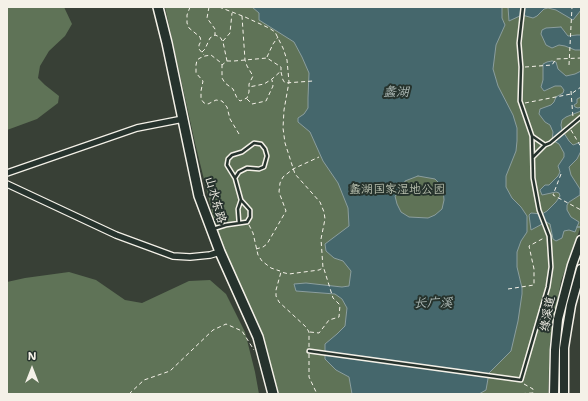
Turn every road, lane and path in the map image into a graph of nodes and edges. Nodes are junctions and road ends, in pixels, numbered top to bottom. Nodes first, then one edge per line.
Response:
1 (158, 7) edge
2 (190, 7) edge
3 (209, 7) edge
4 (219, 7) edge
5 (523, 7) edge
6 (572, 7) edge
7 (232, 13) junction
8 (242, 16) junction
9 (216, 35) junction
10 (278, 37) junction
11 (223, 42) junction
12 (202, 52) junction
13 (204, 56) junction
14 (266, 58) junction
15 (581, 58) edge
16 (570, 59) junction
17 (245, 60) junction
18 (227, 61) junction
19 (222, 65) junction
20 (569, 65) dead end
21 (521, 67) junction
22 (281, 71) junction
23 (272, 79) junction
24 (313, 81) dead end
25 (289, 82) junction
26 (249, 87) junction
27 (581, 87) edge
28 (571, 91) dead end
29 (571, 94) junction
30 (247, 98) junction
31 (521, 104) junction
32 (581, 117) edge
33 (573, 118) dead end
34 (183, 119) junction
35 (239, 134) dead end
36 (532, 136) junction
37 (577, 140) dead end
38 (545, 145) junction
39 (581, 147) edge
40 (319, 157) dead end
41 (533, 157) junction
42 (293, 169) junction
43 (7, 173) edge
44 (561, 174) dead end
45 (235, 178) junction
46 (7, 184) edge
47 (241, 200) junction
48 (581, 209) edge
49 (247, 222) junction
50 (239, 223) junction
51 (211, 230) junction
52 (549, 236) junction
53 (580, 244) edge
54 (256, 249) junction
55 (220, 252) junction
56 (323, 268) junction
57 (581, 268) edge
58 (281, 272) junction
59 (508, 289) dead end
60 (309, 332) junction
61 (261, 347) junction
62 (309, 351) junction
63 (521, 380) junction
64 (273, 393) edge
65 (129, 394) edge
66 (316, 394) edge
67 (515, 394) edge
68 (533, 394) edge
69 (554, 394) edge
70 (564, 394) edge

1 - 34 highway, 山水东路
2 - 12 path
3 - 9 path
4 - 7 path
5 - 21 lane
6 - 16 path
7 - 8 path
7 - 11 path
8 - 10 path
8 - 17 path
9 - 11 path
9 - 12 path
10 - 14 path
10 - 25 path
11 - 18 path
12 - 13 path
13 - 19 path
13 - 35 path
14 - 17 path
14 - 22 path
15 - 16 path
16 - 20 path
16 - 21 path
17 - 18 path
17 - 26 path
18 - 19 path
19 - 30 path
21 - 31 lane
22 - 23 path
22 - 25 path
23 - 26 path
23 - 30 path
24 - 25 path
25 - 42 path
26 - 30 path
27 - 29 path
28 - 29 path
29 - 31 path
29 - 33 path
31 - 36 lane
32 - 38 lane
34 - 43 street
34 - 51 highway, 山水东路
36 - 38 lane
36 - 41 lane
37 - 39 path
38 - 41 lane
40 - 42 path
41 - 52 lane
42 - 54 path
42 - 56 path
44 - 48 path
45 - 45 lane
45 - 47 lane
46 - 55 street
47 - 49 lane
47 - 50 lane
49 - 50 lane
49 - 54 path
50 - 51 lane
51 - 55 highway, 山水东路
52 - 59 path
52 - 63 lane
53 - 69 main road, 缘溪道
54 - 58 path
55 - 61 highway, 山水东路
56 - 58 path
56 - 60 path
57 - 70 main road, 缘溪道
58 - 60 path
60 - 62 path
61 - 64 highway, 山水东路
61 - 65 path
62 - 63 lane
62 - 66 path
63 - 68 path
67 - 68 path

